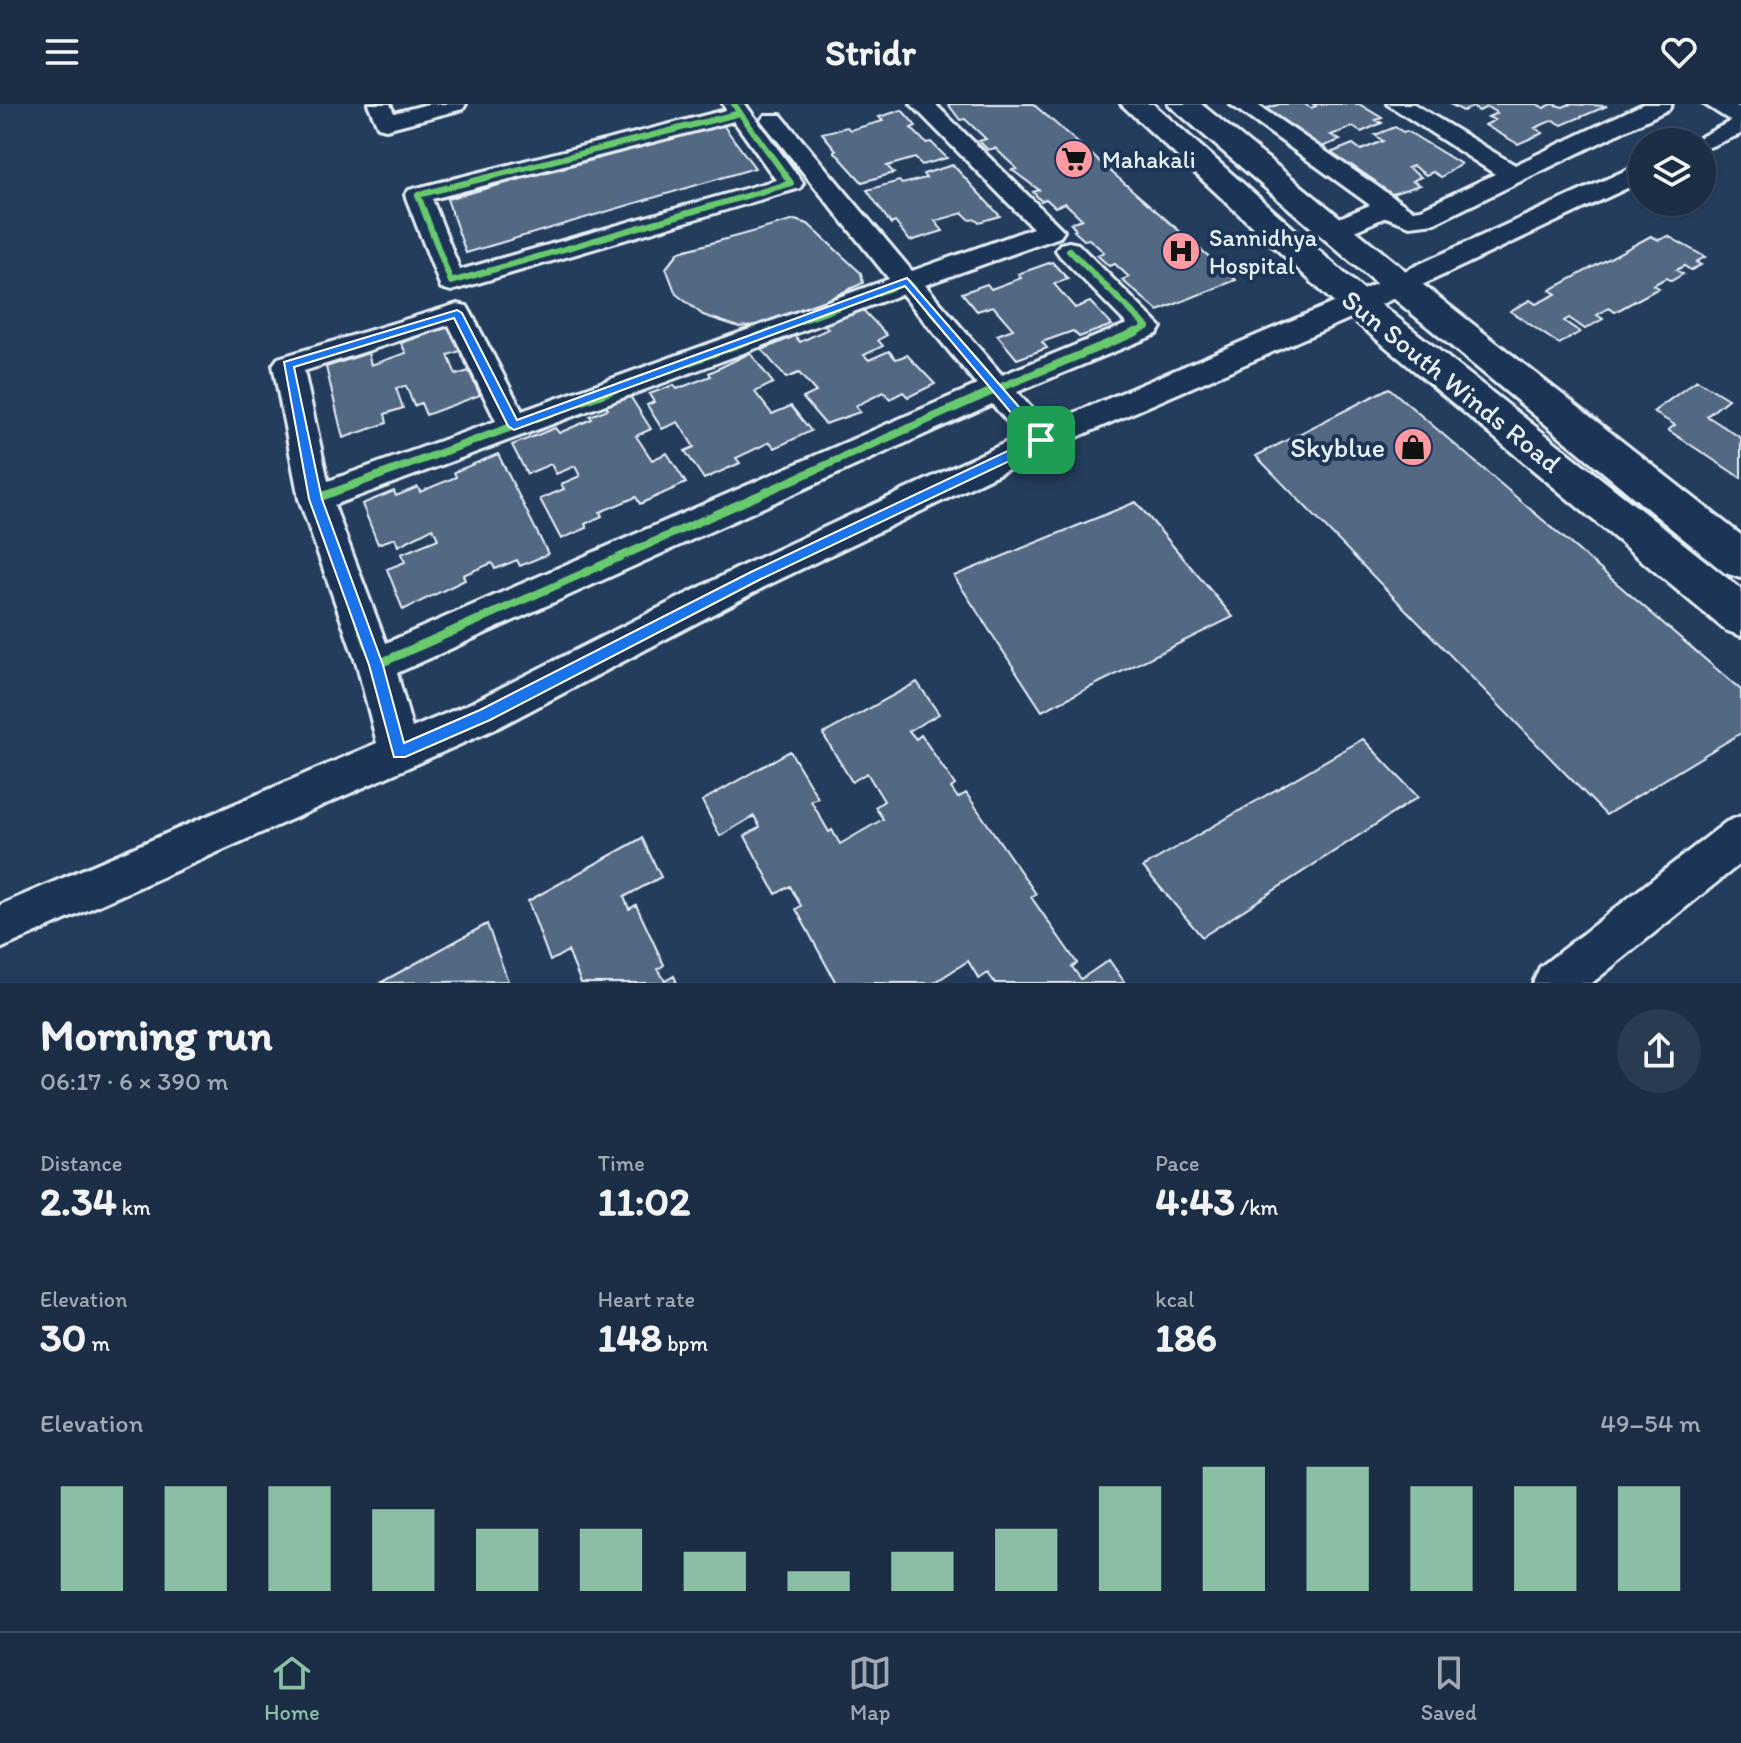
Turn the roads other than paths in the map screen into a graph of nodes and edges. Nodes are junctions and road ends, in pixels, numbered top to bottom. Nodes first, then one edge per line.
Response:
1 (379, 104) edge
2 (455, 104) edge
3 (922, 104) edge
4 (1136, 104) edge
5 (1398, 104) edge
6 (1661, 104) edge
7 (1715, 104) edge
8 (1246, 105) edge
9 (745, 107) edge
10 (1192, 112) edge
11 (1741, 117) edge
12 (1741, 125) edge
13 (1716, 137) edge
14 (1514, 175) junction
15 (1628, 179) edge
16 (1388, 207) junction
17 (1334, 230) junction
18 (1069, 250) dead end
19 (907, 282) junction
20 (1400, 285) junction
21 (1357, 304) junction
22 (997, 389) junction
23 (514, 426) junction
24 (1041, 440) junction
25 (315, 499) junction
26 (1741, 560) edge
27 (1741, 616) edge
28 (376, 665) junction
29 (399, 752) junction
30 (1741, 837) edge
31 (0, 927) edge
32 (1556, 983) edge

1 - 2 street
3 - 19 street
4 - 21 street, Sun South Winds Road
5 - 14 street
6 - 14 street
7 - 11 street
8 - 10 street
8 - 16 street
9 - 9 street
9 - 19 street
10 - 17 street
12 - 13 street
14 - 16 street
15 - 20 street
16 - 17 street
17 - 20 street
18 - 22 street
19 - 22 street
19 - 23 street
20 - 21 street
20 - 26 street
21 - 24 street
21 - 27 street, Sun South Winds Road
22 - 24 street
22 - 28 street
23 - 25 street
23 - 25 street
24 - 29 street
25 - 28 street
28 - 29 street
29 - 31 street
30 - 32 street

